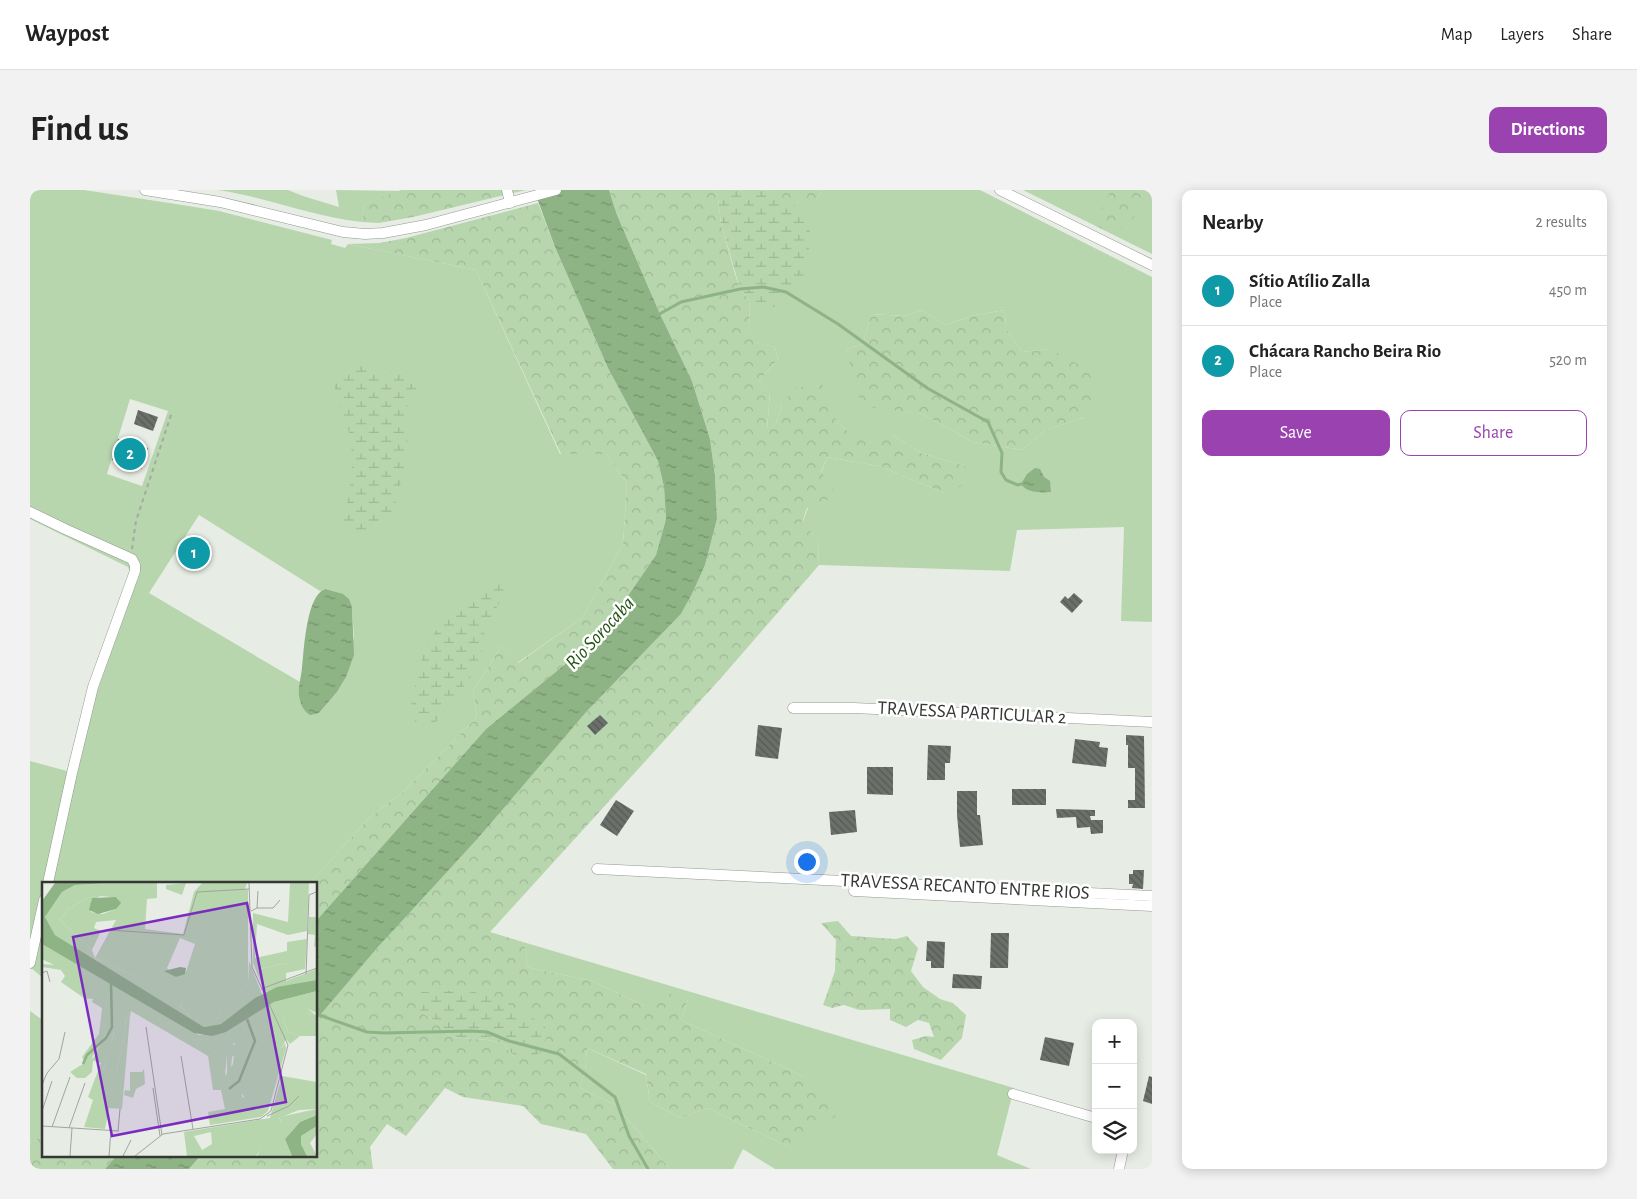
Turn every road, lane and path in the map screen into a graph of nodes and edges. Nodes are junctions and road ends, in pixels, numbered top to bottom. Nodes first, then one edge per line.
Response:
1 (146, 190) edge
2 (507, 190) edge
3 (556, 190) edge
4 (1000, 190) edge
5 (510, 203) junction
6 (1152, 266) edge
7 (172, 412) dead end
8 (30, 512) edge
9 (132, 559) junction
10 (793, 708) dead end
11 (1152, 722) edge
12 (597, 869) dead end
13 (48, 882) edge
14 (854, 891) dead end
15 (1152, 896) edge
16 (1152, 906) edge
17 (42, 909) edge
18 (30, 963) edge
19 (1013, 1094) dead end
20 (1092, 1117) edge
21 (1123, 1154) edge
22 (1121, 1169) edge

1 - 5 street
2 - 5 street
3 - 5 street
4 - 6 street
7 - 9 path
8 - 9 street
9 - 13 street
10 - 11 street, TRAVESSA PARTICULAR 2
12 - 15 street, TRAVESSA RECANTO ENTRE RIOS
14 - 16 street
17 - 18 street
19 - 20 street
21 - 22 street

